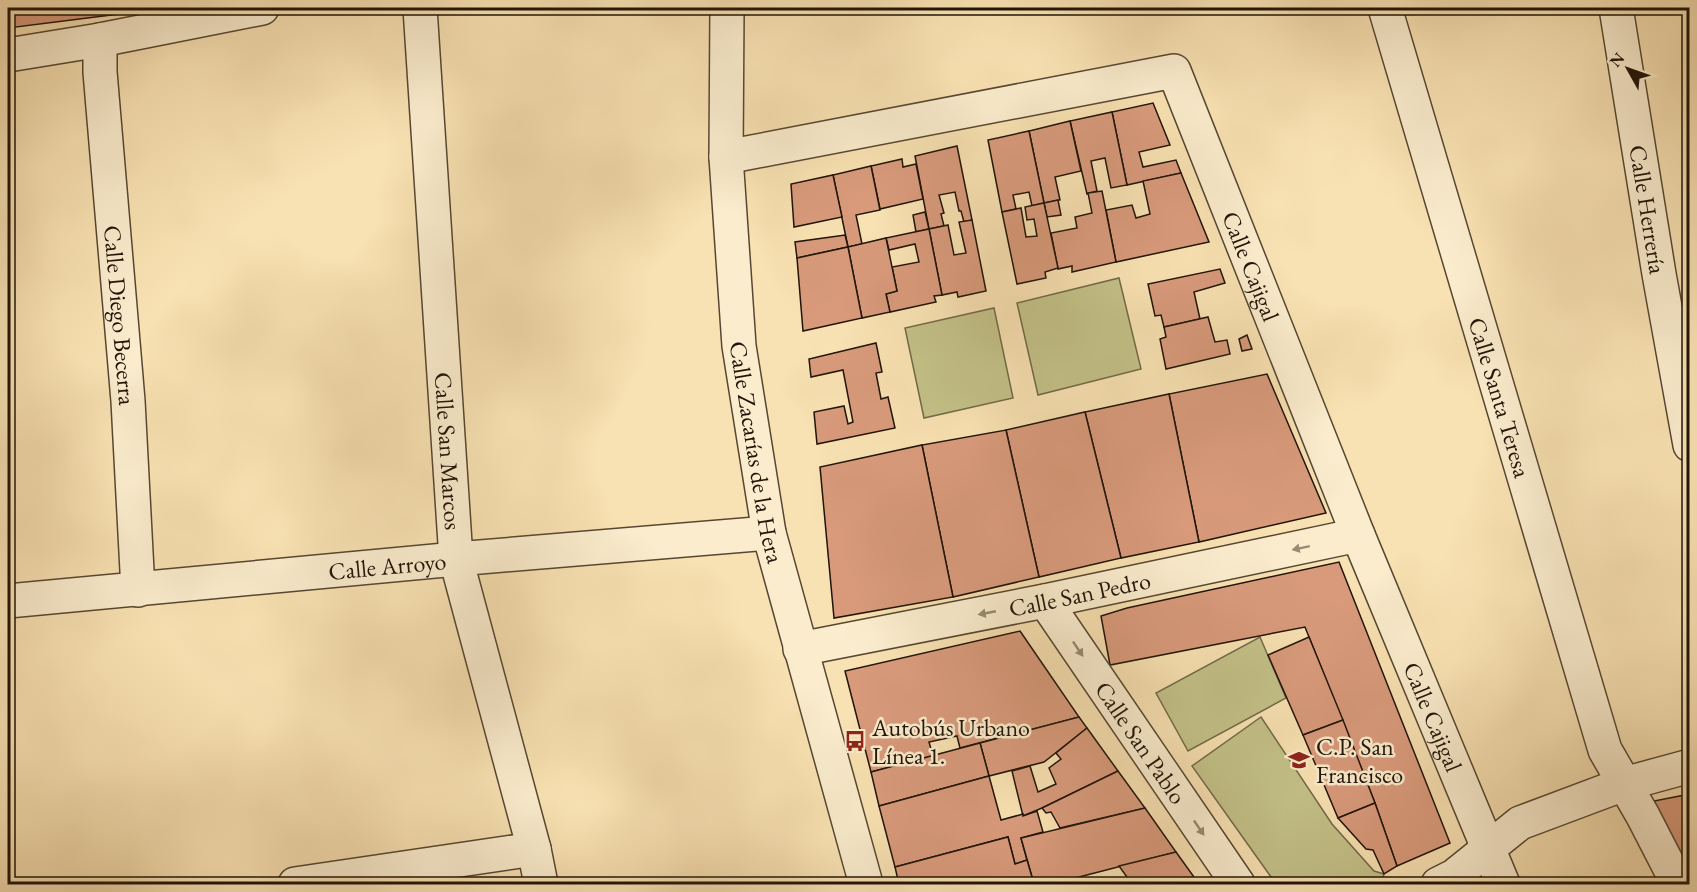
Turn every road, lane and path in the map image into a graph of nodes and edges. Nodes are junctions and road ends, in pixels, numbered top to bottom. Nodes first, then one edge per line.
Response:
1 (262, 8) edge
2 (420, 8) edge
3 (727, 8) edge
4 (1385, 8) edge
5 (1616, 8) edge
6 (100, 40) junction
7 (8, 55) edge
8 (726, 158) junction
9 (1689, 445) edge
10 (769, 533) junction
11 (1358, 536) junction
12 (456, 559) junction
13 (138, 590) junction
14 (1045, 601) junction
15 (8, 602) edge
16 (800, 649) junction
17 (1689, 766) edge
18 (1624, 784) junction
19 (534, 849) junction
20 (1488, 849) junction
21 (295, 885) edge
22 (541, 885) edge
23 (866, 885) edge
24 (1238, 885) edge
25 (1438, 885) edge
26 (1503, 885) edge
27 (1678, 885) edge

1 - 6 street
2 - 12 street, Calle San Marcos
3 - 8 street, Calle Zacarías de la Hera
4 - 18 street, Calle Santa Teresa
5 - 9 street, Calle Herrería
6 - 7 street
6 - 13 street, Calle Diego Becerra
8 - 10 street, Calle Zacarías de la Hera
8 - 11 street, Calle Cajigal
10 - 12 street, Calle Arroyo
10 - 16 street, Calle Zacarías de la Hera
11 -> 14 street, Calle San Pedro
11 - 20 street, Calle Cajigal
12 - 13 street, Calle Arroyo
12 - 19 street, Calle San Marcos
13 - 15 street, Calle Arroyo
14 -> 16 street, Calle San Pedro
14 -> 24 street, Calle San Pablo
16 - 23 street, Calle Zacarías de la Hera
17 - 18 street
18 - 20 street
18 - 27 street, Calle Santa Teresa
19 - 21 street
19 - 22 street, Calle San Marcos
20 - 25 street
20 - 26 street, Calle Cajigal

